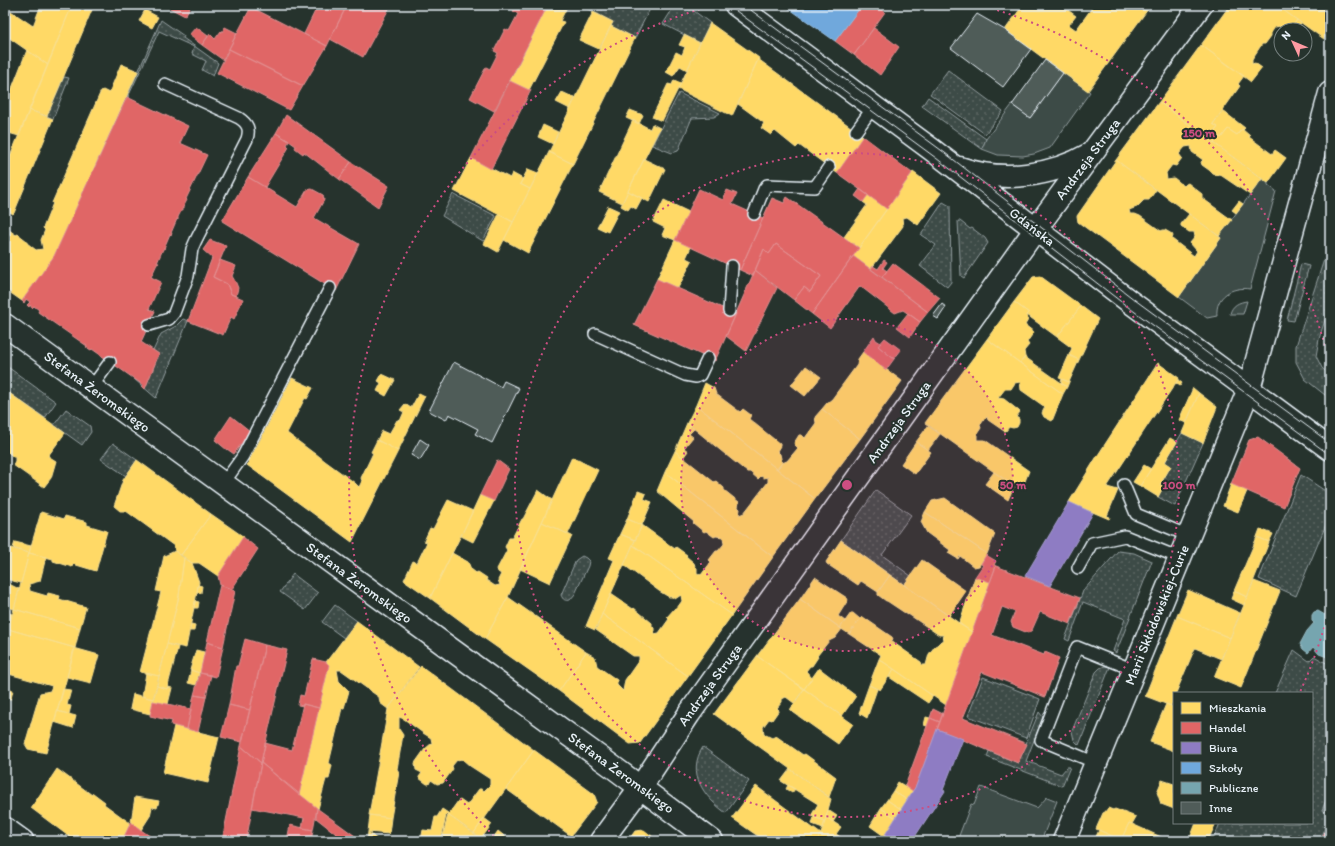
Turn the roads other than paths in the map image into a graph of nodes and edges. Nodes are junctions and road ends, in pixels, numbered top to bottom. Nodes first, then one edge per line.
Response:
1 (736, 5) edge
2 (1201, 5) edge
3 (165, 84) dead end
4 (1330, 92) edge
5 (874, 106) junction
6 (856, 131) dead end
7 (1095, 151) junction
8 (952, 165) junction
9 (829, 167) dead end
10 (754, 214) dead end
11 (1035, 230) junction
12 (732, 266) dead end
13 (330, 288) dead end
14 (729, 311) dead end
15 (5, 325) edge
16 (149, 325) dead end
17 (595, 334) dead end
18 (708, 358) dead end
19 (110, 362) dead end
20 (91, 388) junction
21 (1249, 389) junction
22 (1330, 449) edge
23 (223, 484) junction
24 (1124, 485) dead end
25 (1189, 536) junction
26 (1180, 558) junction
27 (1078, 568) dead end
28 (1134, 670) junction
29 (1096, 763) junction
30 (640, 788) junction
31 (5, 828) edge
32 (23, 841) edge
33 (601, 841) edge
34 (712, 841) edge
35 (1064, 841) edge

1 - 5 street, Gdańska
2 - 7 street, Andrzeja Struga
3 - 16 lane
4 - 21 street
5 - 6 lane
5 - 8 street, Gdańska
7 - 8 street
7 - 11 street, Andrzeja Struga
8 - 11 street, Gdańska
9 - 10 lane
11 - 21 street, Gdańska
11 - 30 street, Andrzeja Struga
12 - 14 lane
13 - 23 lane
15 - 20 street, Stefana Żeromskiego
17 - 18 lane
19 - 20 lane
20 - 23 street, Stefana Żeromskiego
21 - 22 street, Gdańska
21 - 25 street, Marii Skłodowskiej-Curie
23 - 30 street, Stefana Żeromskiego
24 - 25 lane
25 - 26 street, Marii Skłodowskiej-Curie
26 - 27 lane
26 - 28 street, Marii Skłodowskiej-Curie
28 - 29 street, Marii Skłodowskiej-Curie
28 - 29 lane
29 - 35 street, Marii Skłodowskiej-Curie
30 - 33 street, Andrzeja Struga
30 - 34 street, Stefana Żeromskiego
31 - 32 street

